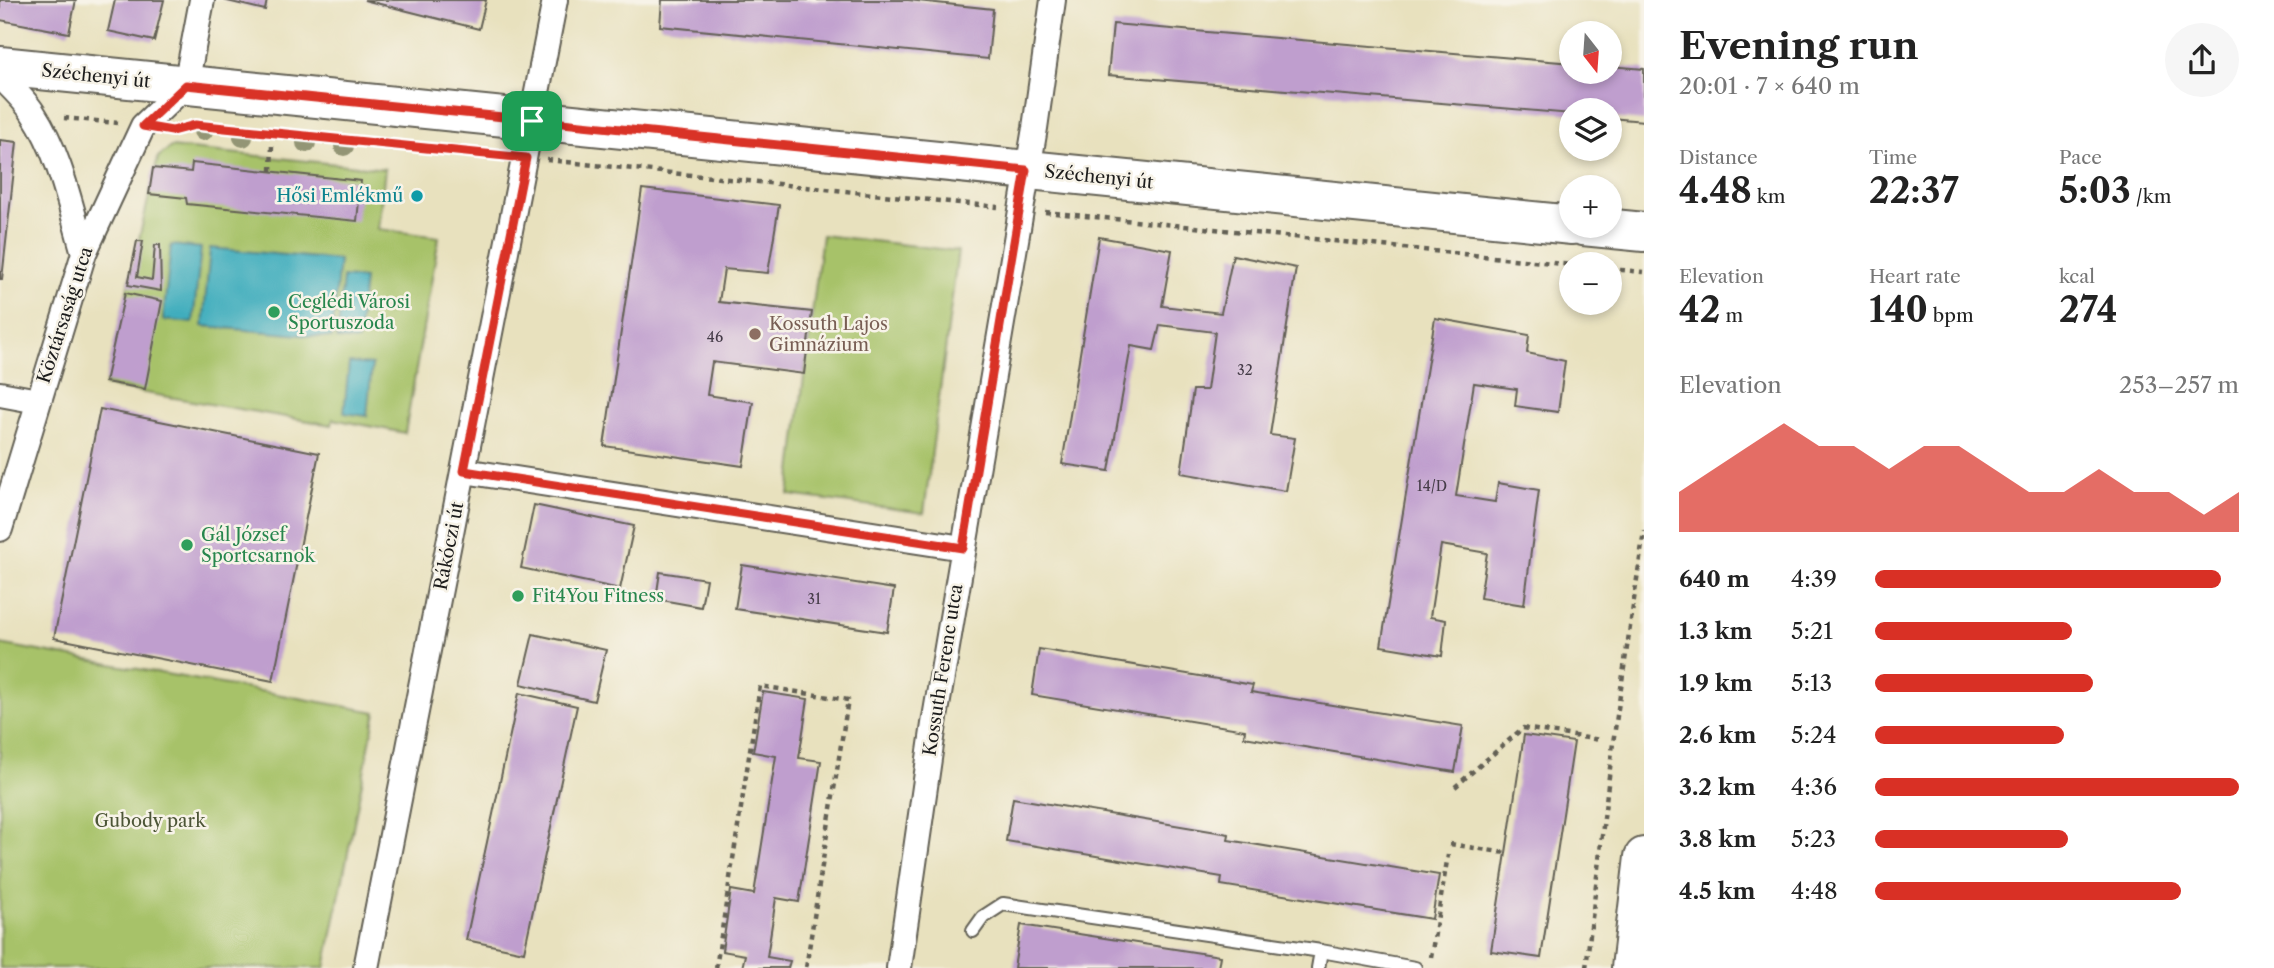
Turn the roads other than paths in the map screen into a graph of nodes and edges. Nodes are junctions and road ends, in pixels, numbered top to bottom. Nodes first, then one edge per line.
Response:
1 (202, 0) edge
2 (555, 0) edge
3 (1053, 0) edge
4 (0, 66) edge
5 (0, 76) edge
6 (186, 85) junction
7 (532, 121) junction
8 (1026, 170) junction
9 (1559, 224) edge
10 (1622, 230) edge
11 (1644, 232) edge
12 (83, 253) junction
13 (0, 394) edge
14 (38, 401) junction
15 (464, 471) junction
16 (0, 530) edge
17 (963, 548) junction
18 (1644, 857) edge
19 (973, 931) dead end
20 (1321, 951) junction
21 (366, 968) edge
22 (899, 968) edge
23 (1318, 968) edge
24 (1415, 968) edge
25 (1631, 968) edge

1 - 6 street
2 - 7 street, Rákóczi út
3 - 8 street, Kossuth Ferenc utca
4 - 6 main road, Széchenyi út
5 - 12 street
6 - 7 main road, Széchenyi út
6 - 12 street, Köztársaság utca
7 - 8 main road, Széchenyi út
7 - 15 street, Rákóczi út
8 - 9 main road, Széchenyi út
8 - 17 street, Kossuth Ferenc utca
10 - 11 main road
12 - 14 street, Köztársaság utca
13 - 14 street
14 - 16 street, Köztársaság utca
15 - 17 street
15 - 21 street, Rákóczi út
17 - 22 street, Kossuth Ferenc utca
18 - 25 main road
19 - 20 lane
20 - 23 lane
20 - 24 lane

